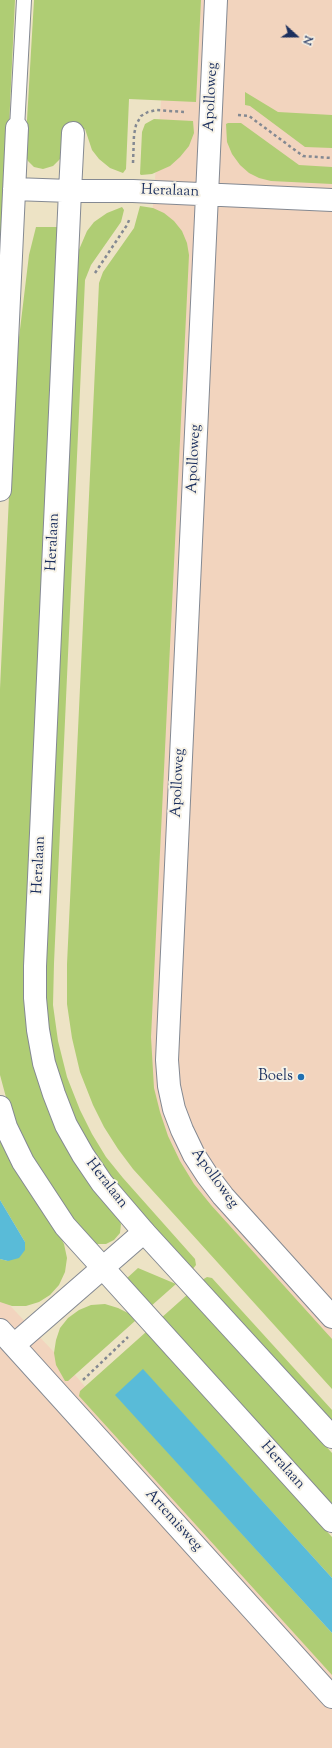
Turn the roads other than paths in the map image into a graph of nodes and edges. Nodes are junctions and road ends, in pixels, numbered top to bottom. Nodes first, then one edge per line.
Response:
1 (24, 0) edge
2 (216, 0) edge
3 (17, 128) joint
4 (73, 133) dead end
5 (14, 189) junction
6 (70, 191) junction
7 (207, 194) junction
8 (332, 200) edge
9 (0, 490) edge
10 (0, 1108) edge
11 (144, 1232) junction
12 (102, 1268) junction
13 (332, 1317) edge
14 (7, 1337) edge
15 (332, 1437) edge
16 (332, 1521) edge
17 (332, 1696) edge

1 - 3 lane
2 - 7 street, Apolloweg
3 - 5 street
4 - 6 street, Heralaan
5 - 6 street, Heralaan
5 - 9 street
6 - 7 street, Heralaan
6 - 11 street, Heralaan
7 - 8 street
7 - 13 street, Apolloweg
10 - 12 street, Heralaan
11 - 12 street, Artemisweg
11 - 15 street, Heralaan
12 - 14 street, Artemisweg
12 - 16 street, Heralaan
14 - 17 street, Artemisweg

